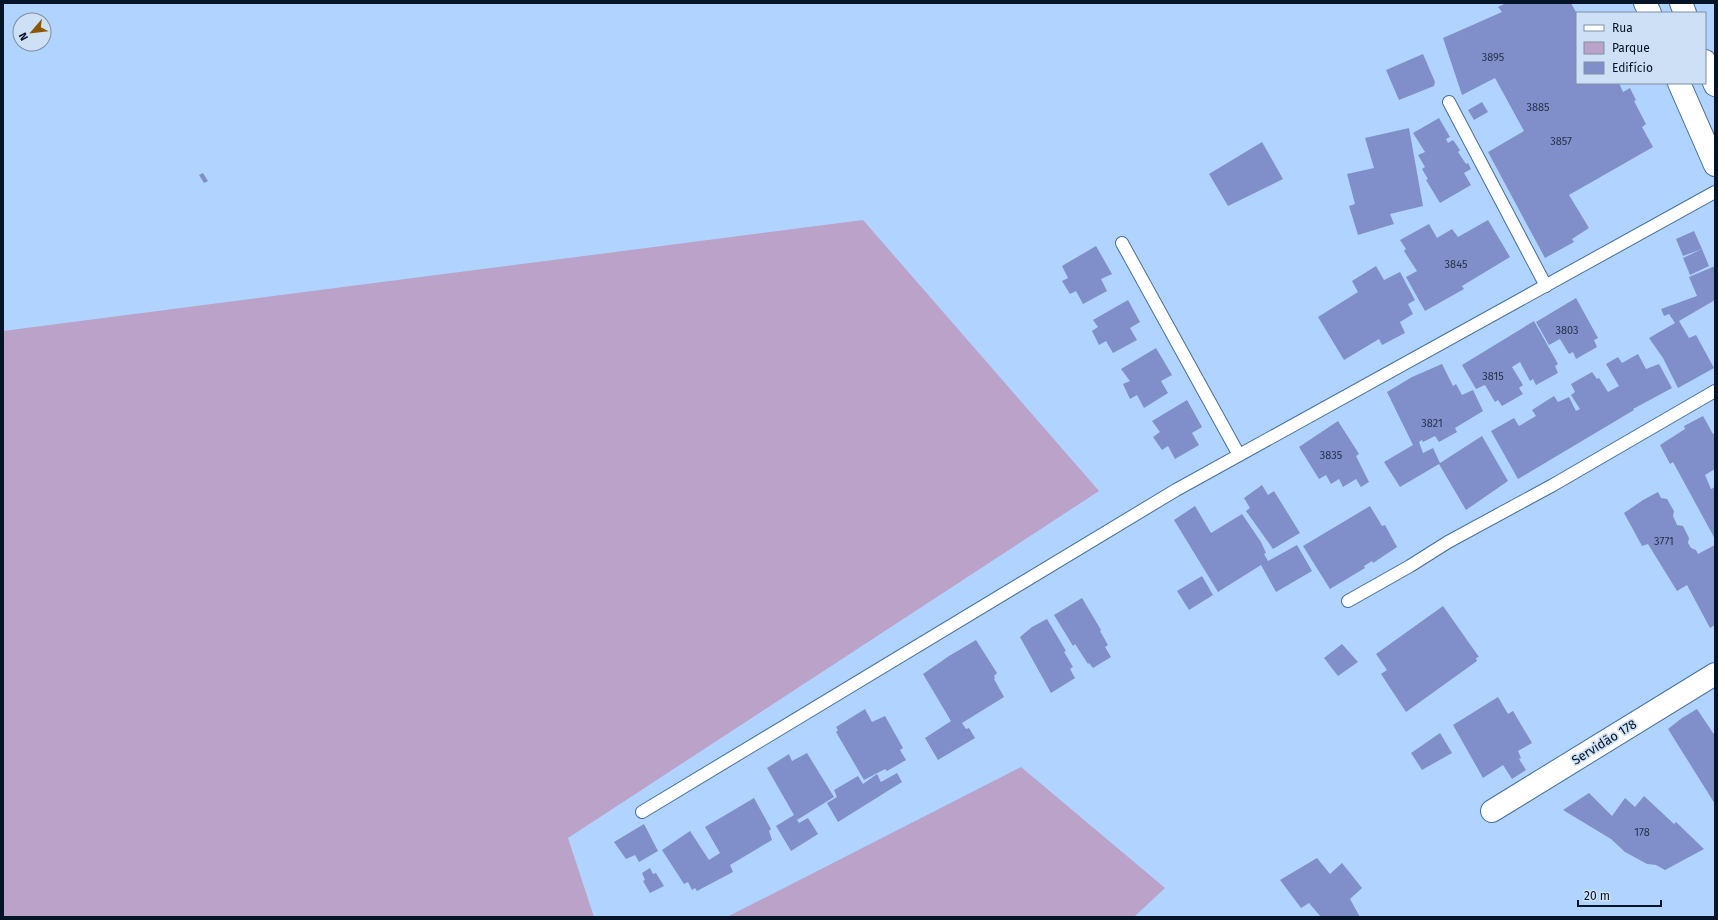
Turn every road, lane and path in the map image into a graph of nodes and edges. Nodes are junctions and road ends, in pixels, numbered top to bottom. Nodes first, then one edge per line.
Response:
1 (1706, 63) edge
2 (1679, 84) edge
3 (1715, 85) edge
4 (1449, 102) dead end
5 (1715, 165) edge
6 (1715, 192) edge
7 (1122, 243) dead end
8 (1546, 286) junction
9 (1715, 391) edge
10 (1239, 455) junction
11 (1348, 601) dead end
12 (1715, 674) edge
13 (1492, 811) dead end
14 (642, 812) dead end

1 - 3 main road
2 - 5 main road
4 - 8 lane
6 - 8 lane
7 - 10 lane
8 - 10 lane
9 - 11 lane
10 - 14 lane
12 - 13 main road, Servidão 178

